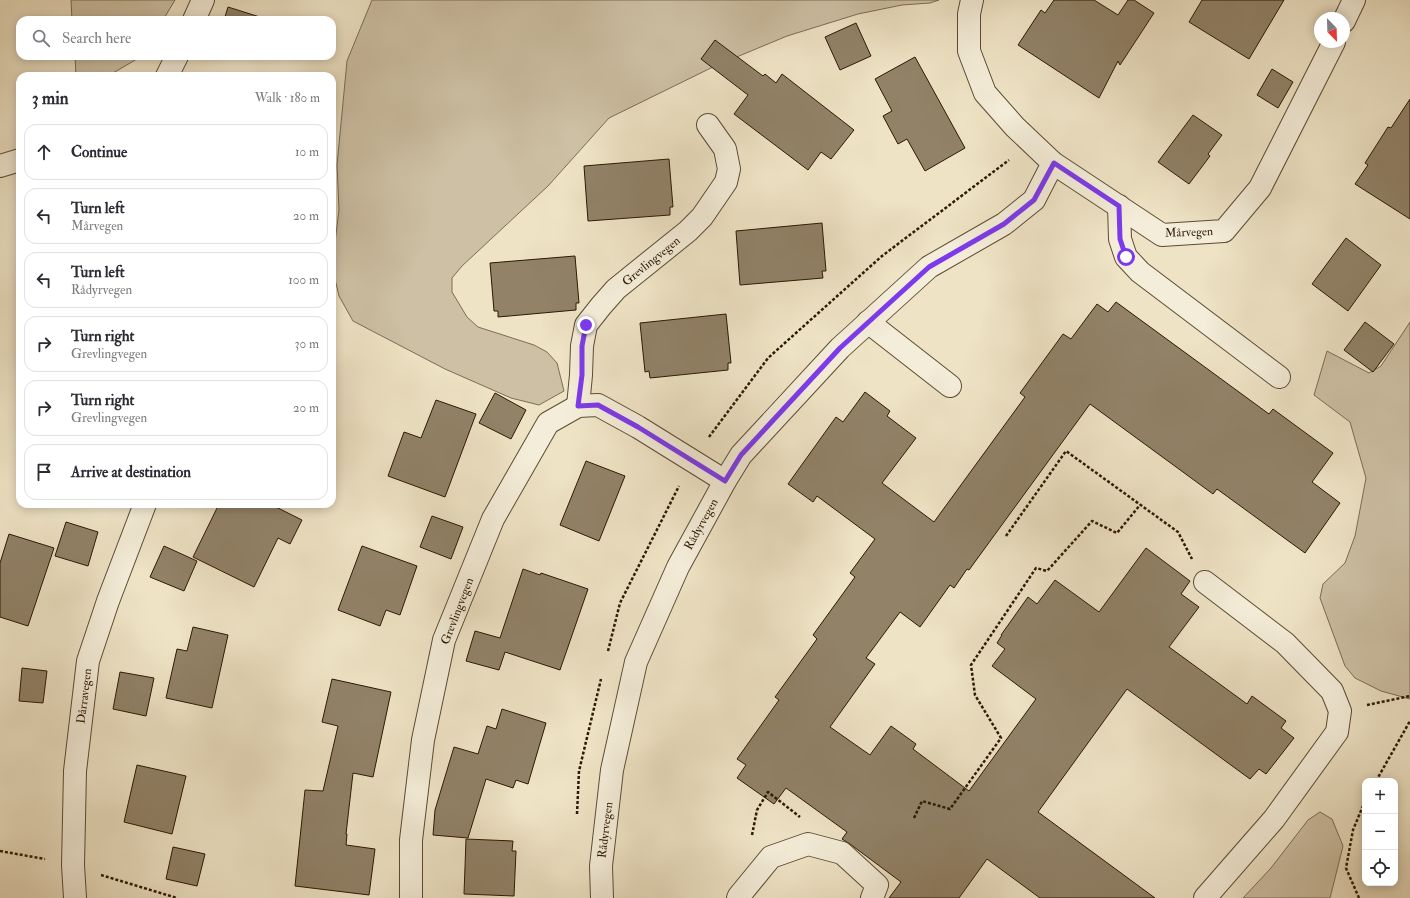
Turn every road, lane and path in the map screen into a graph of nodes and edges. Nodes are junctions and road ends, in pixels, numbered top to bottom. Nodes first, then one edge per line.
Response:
1 (203, 0) edge
2 (972, 0) edge
3 (1354, 0) edge
4 (1348, 12) edge
5 (196, 16) edge
6 (1331, 48) edge
7 (175, 60) edge
8 (169, 72) edge
9 (708, 124) dead end
10 (16, 161) edge
11 (1054, 163) junction
12 (0, 166) edge
13 (1119, 206) junction
14 (868, 322) junction
15 (1279, 377) dead end
16 (950, 386) dead end
17 (578, 406) junction
18 (725, 481) junction
19 (1140, 505) junction
20 (143, 508) edge
21 (1006, 536) dead end
22 (1205, 582) joint
23 (1410, 696) edge
24 (1340, 710) junction
25 (1410, 721) edge
26 (1378, 778) edge
27 (1362, 808) edge
28 (914, 818) dead end
29 (0, 851) edge
30 (73, 864) junction
31 (75, 898) edge
32 (177, 898) edge
33 (411, 898) edge
34 (602, 898) edge
35 (738, 898) edge
36 (872, 898) edge
37 (1205, 898) edge
38 (1359, 898) edge

1 - 5 street
2 - 11 street, Mårvegen
3 - 4 street
6 - 13 street, Mårvegen
7 - 8 street
9 - 17 street, Grevlingvegen
10 - 12 street
11 - 13 street, Mårvegen
11 - 14 street, Rådyrvegen
13 - 15 street
14 - 16 street
14 - 18 street, Rådyrvegen
17 - 18 street, Grevlingvegen
17 - 33 street, Grevlingvegen
18 - 34 street, Rådyrvegen
19 - 21 path
19 - 22 path
19 - 28 path
20 - 30 street, Dårravegen
22 - 24 street
23 - 24 path
24 - 37 street
25 - 26 path
27 - 38 path
29 - 30 path
30 - 31 street, Dårravegen
30 - 32 path
35 - 36 street

